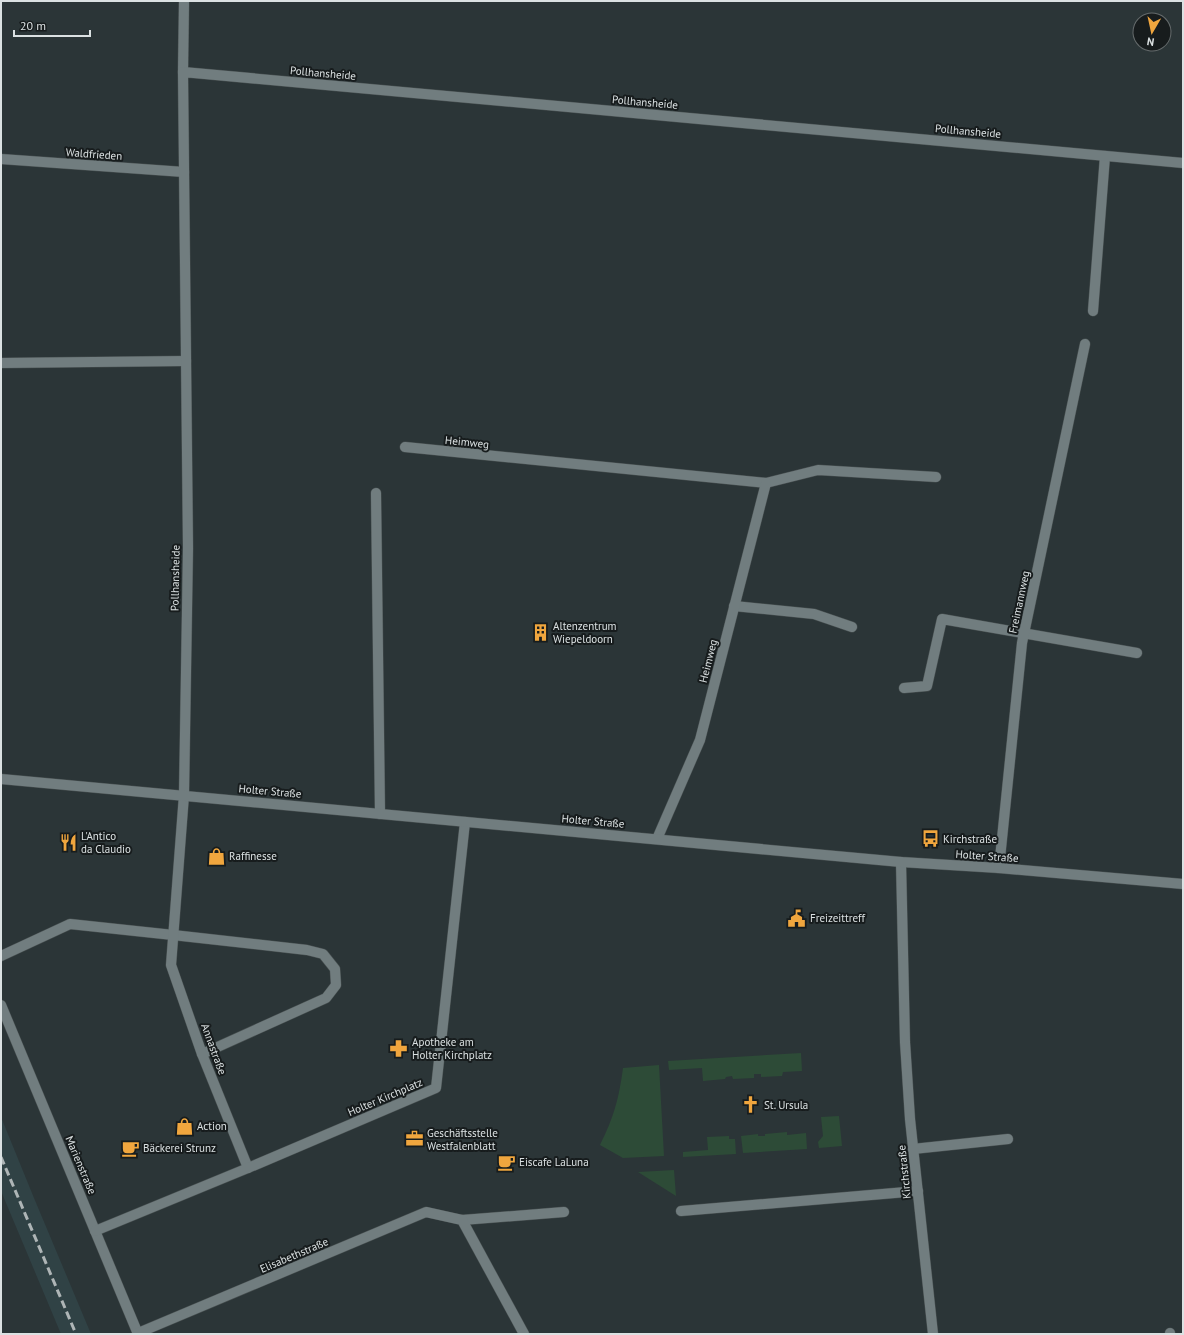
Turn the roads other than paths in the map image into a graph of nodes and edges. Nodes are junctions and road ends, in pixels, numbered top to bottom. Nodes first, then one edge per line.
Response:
1 (184, 1) edge
2 (183, 72) junction
3 (1105, 156) junction
4 (1, 159) edge
5 (1183, 163) edge
6 (184, 172) junction
7 (1093, 311) dead end
8 (1085, 344) dead end
9 (186, 361) junction
10 (1, 363) edge
11 (405, 448) dead end
12 (936, 477) dead end
13 (766, 483) junction
14 (376, 493) dead end
15 (734, 606) junction
16 (852, 627) dead end
17 (1025, 633) junction
18 (1137, 652) dead end
19 (904, 688) dead end
20 (1, 778) edge
21 (184, 795) junction
22 (380, 814) junction
23 (465, 822) junction
24 (657, 839) junction
25 (901, 862) junction
26 (999, 868) junction
27 (1183, 884) edge
28 (173, 936) junction
29 (1, 956) edge
30 (1, 1004) edge
31 (202, 1054) junction
32 (1008, 1139) dead end
33 (914, 1149) junction
34 (248, 1168) junction
35 (918, 1190) junction
36 (681, 1211) dead end
37 (564, 1212) dead end
38 (462, 1220) junction
39 (95, 1231) junction
40 (138, 1334) edge
41 (524, 1334) edge
42 (933, 1334) edge

1 - 2 street, Pollhansheide
2 - 3 street, Pollhansheide
2 - 6 street, Pollhansheide
3 - 5 street, Pollhansheide
3 - 7 street
4 - 6 street, Waldfrieden
6 - 9 street, Pollhansheide
8 - 17 street, Freimannweg
9 - 10 street
9 - 21 street, Pollhansheide
11 - 13 street, Heimweg
12 - 13 street, Heimweg
13 - 15 street, Heimweg
14 - 22 street
15 - 16 street
15 - 24 street, Heimweg
17 - 18 street
17 - 19 street
17 - 26 street, Freimannweg
20 - 21 street, Holter Straße
21 - 22 street, Holter Straße
21 - 28 street, Annastraße
22 - 23 street, Holter Straße
23 - 24 street, Holter Straße
23 - 34 street, Holter Kirchplatz
24 - 25 street, Holter Straße
25 - 26 street, Holter Straße
25 - 33 street, Kirchstraße
26 - 27 street, Holter Straße
28 - 29 street
28 - 31 street, Annastraße
28 - 31 street
30 - 39 street, Marienstraße
31 - 34 street, Annastraße
32 - 33 street
33 - 35 street, Kirchstraße
34 - 39 street, Holter Kirchplatz
35 - 36 street
35 - 42 street, Kirchstraße
37 - 38 street, Elisabethstraße
38 - 40 street, Elisabethstraße
38 - 41 street
39 - 40 street, Marienstraße

